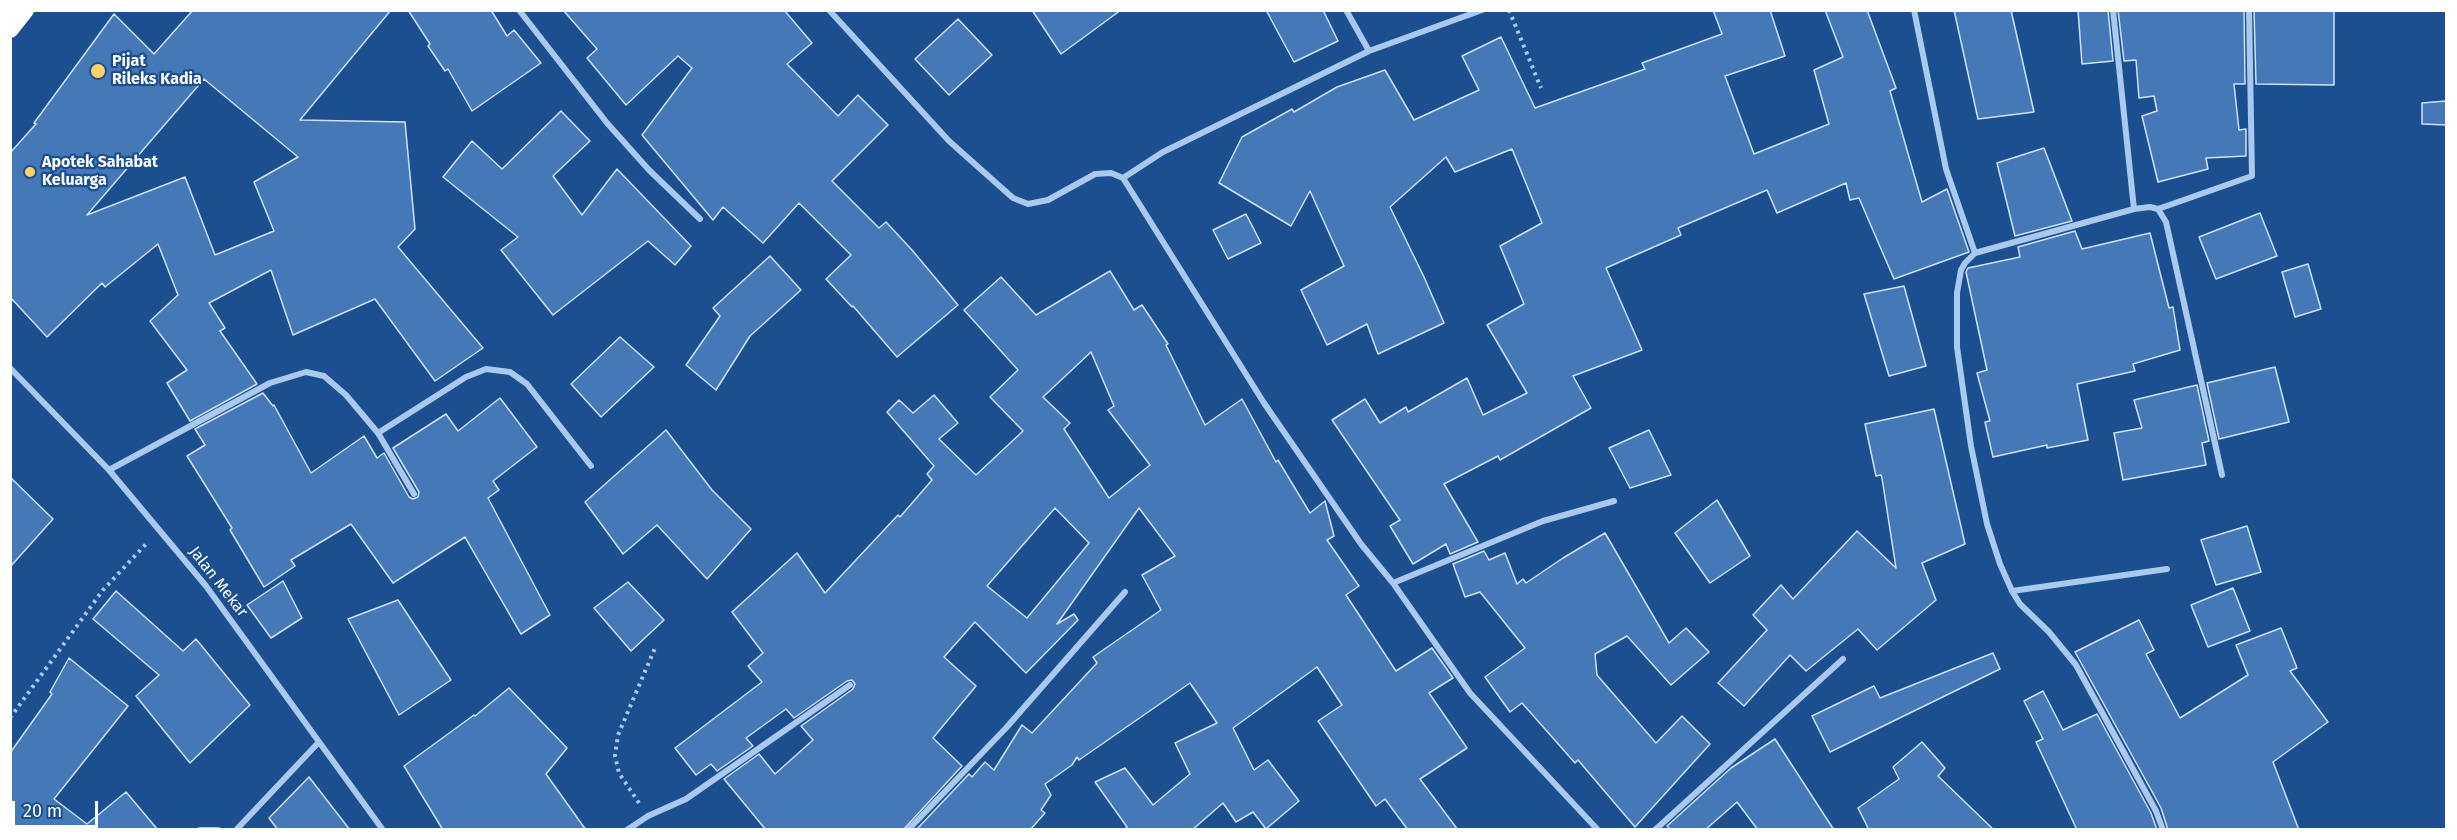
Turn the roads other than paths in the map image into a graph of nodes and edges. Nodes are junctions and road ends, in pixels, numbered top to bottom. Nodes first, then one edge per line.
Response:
1 (25, 10) edge
2 (519, 10) edge
3 (829, 10) edge
4 (1346, 10) edge
5 (1482, 10) edge
6 (1914, 10) edge
7 (2114, 10) edge
8 (2249, 10) edge
9 (10, 29) edge
10 (1369, 51) junction
11 (1123, 178) junction
12 (2134, 209) junction
13 (2158, 209) junction
14 (700, 219) dead end
15 (1975, 253) junction
16 (10, 368) edge
17 (378, 433) junction
18 (591, 466) dead end
19 (109, 470) junction
20 (2222, 475) dead end
21 (414, 494) dead end
22 (1614, 501) dead end
23 (2167, 569) dead end
24 (1393, 583) junction
25 (2012, 591) junction
26 (1125, 592) dead end
27 (1843, 659) dead end
28 (850, 685) dead end
29 (318, 742) junction
30 (200, 830) edge
31 (218, 830) edge
32 (236, 830) edge
33 (382, 830) edge
34 (627, 830) edge
35 (908, 830) edge
36 (1598, 830) edge
37 (1656, 830) edge
38 (2163, 830) edge

1 - 9 highway
2 - 14 street
3 - 11 street
4 - 10 street
5 - 10 street
6 - 15 street
7 - 12 street
8 - 13 street
10 - 11 street
11 - 24 street
12 - 13 street
12 - 15 street
13 - 20 street
15 - 25 street
16 - 19 street, Jalan Mekar
17 - 18 street
17 - 19 street
17 - 21 street
19 - 29 street, Jalan Mekar
22 - 24 street
23 - 25 street
24 - 36 street
25 - 38 street
26 - 35 street
27 - 37 street
28 - 34 street
29 - 32 street
29 - 33 street, Jalan Mekar
30 - 31 street

